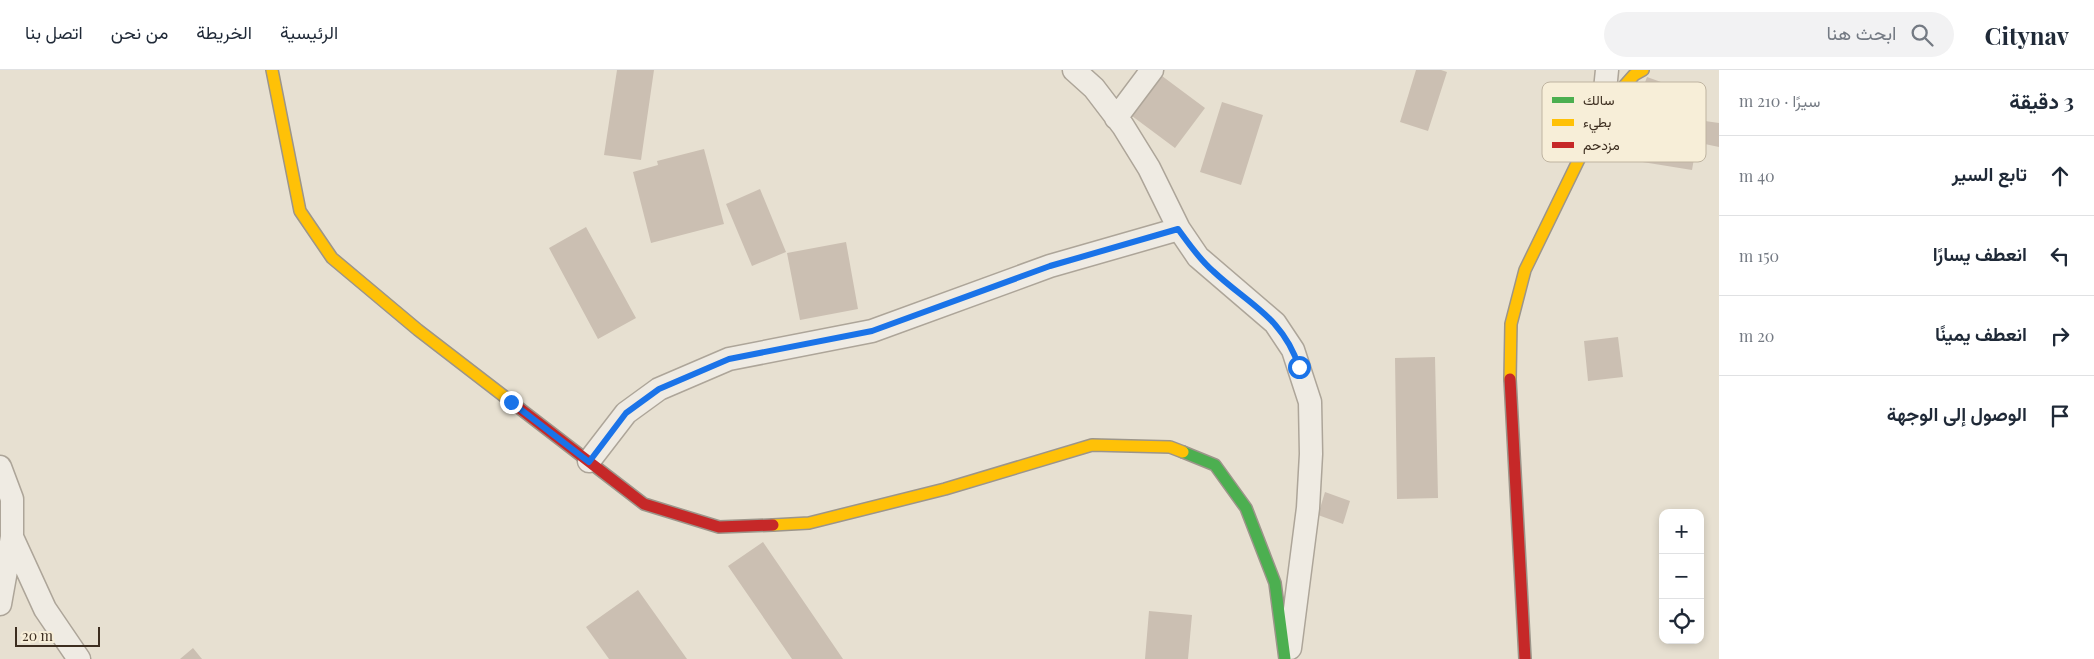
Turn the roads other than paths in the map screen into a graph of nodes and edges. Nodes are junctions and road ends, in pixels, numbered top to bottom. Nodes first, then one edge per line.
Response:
1 (272, 70) edge
2 (1074, 70) edge
3 (1152, 70) edge
4 (1643, 70) edge
5 (1628, 82) edge
6 (1116, 118) junction
7 (1578, 162) edge
8 (1178, 229) junction
9 (589, 462) junction
10 (0, 467) edge
11 (12, 537) junction
12 (0, 604) edge
13 (79, 659) edge
14 (1287, 659) edge
15 (1525, 659) edge

1 - 9 street
2 - 6 street
3 - 6 street
4 - 5 street
6 - 8 street
7 - 15 street
8 - 9 street
8 - 14 street
9 - 14 street
10 - 11 street
11 - 12 street
11 - 13 street

